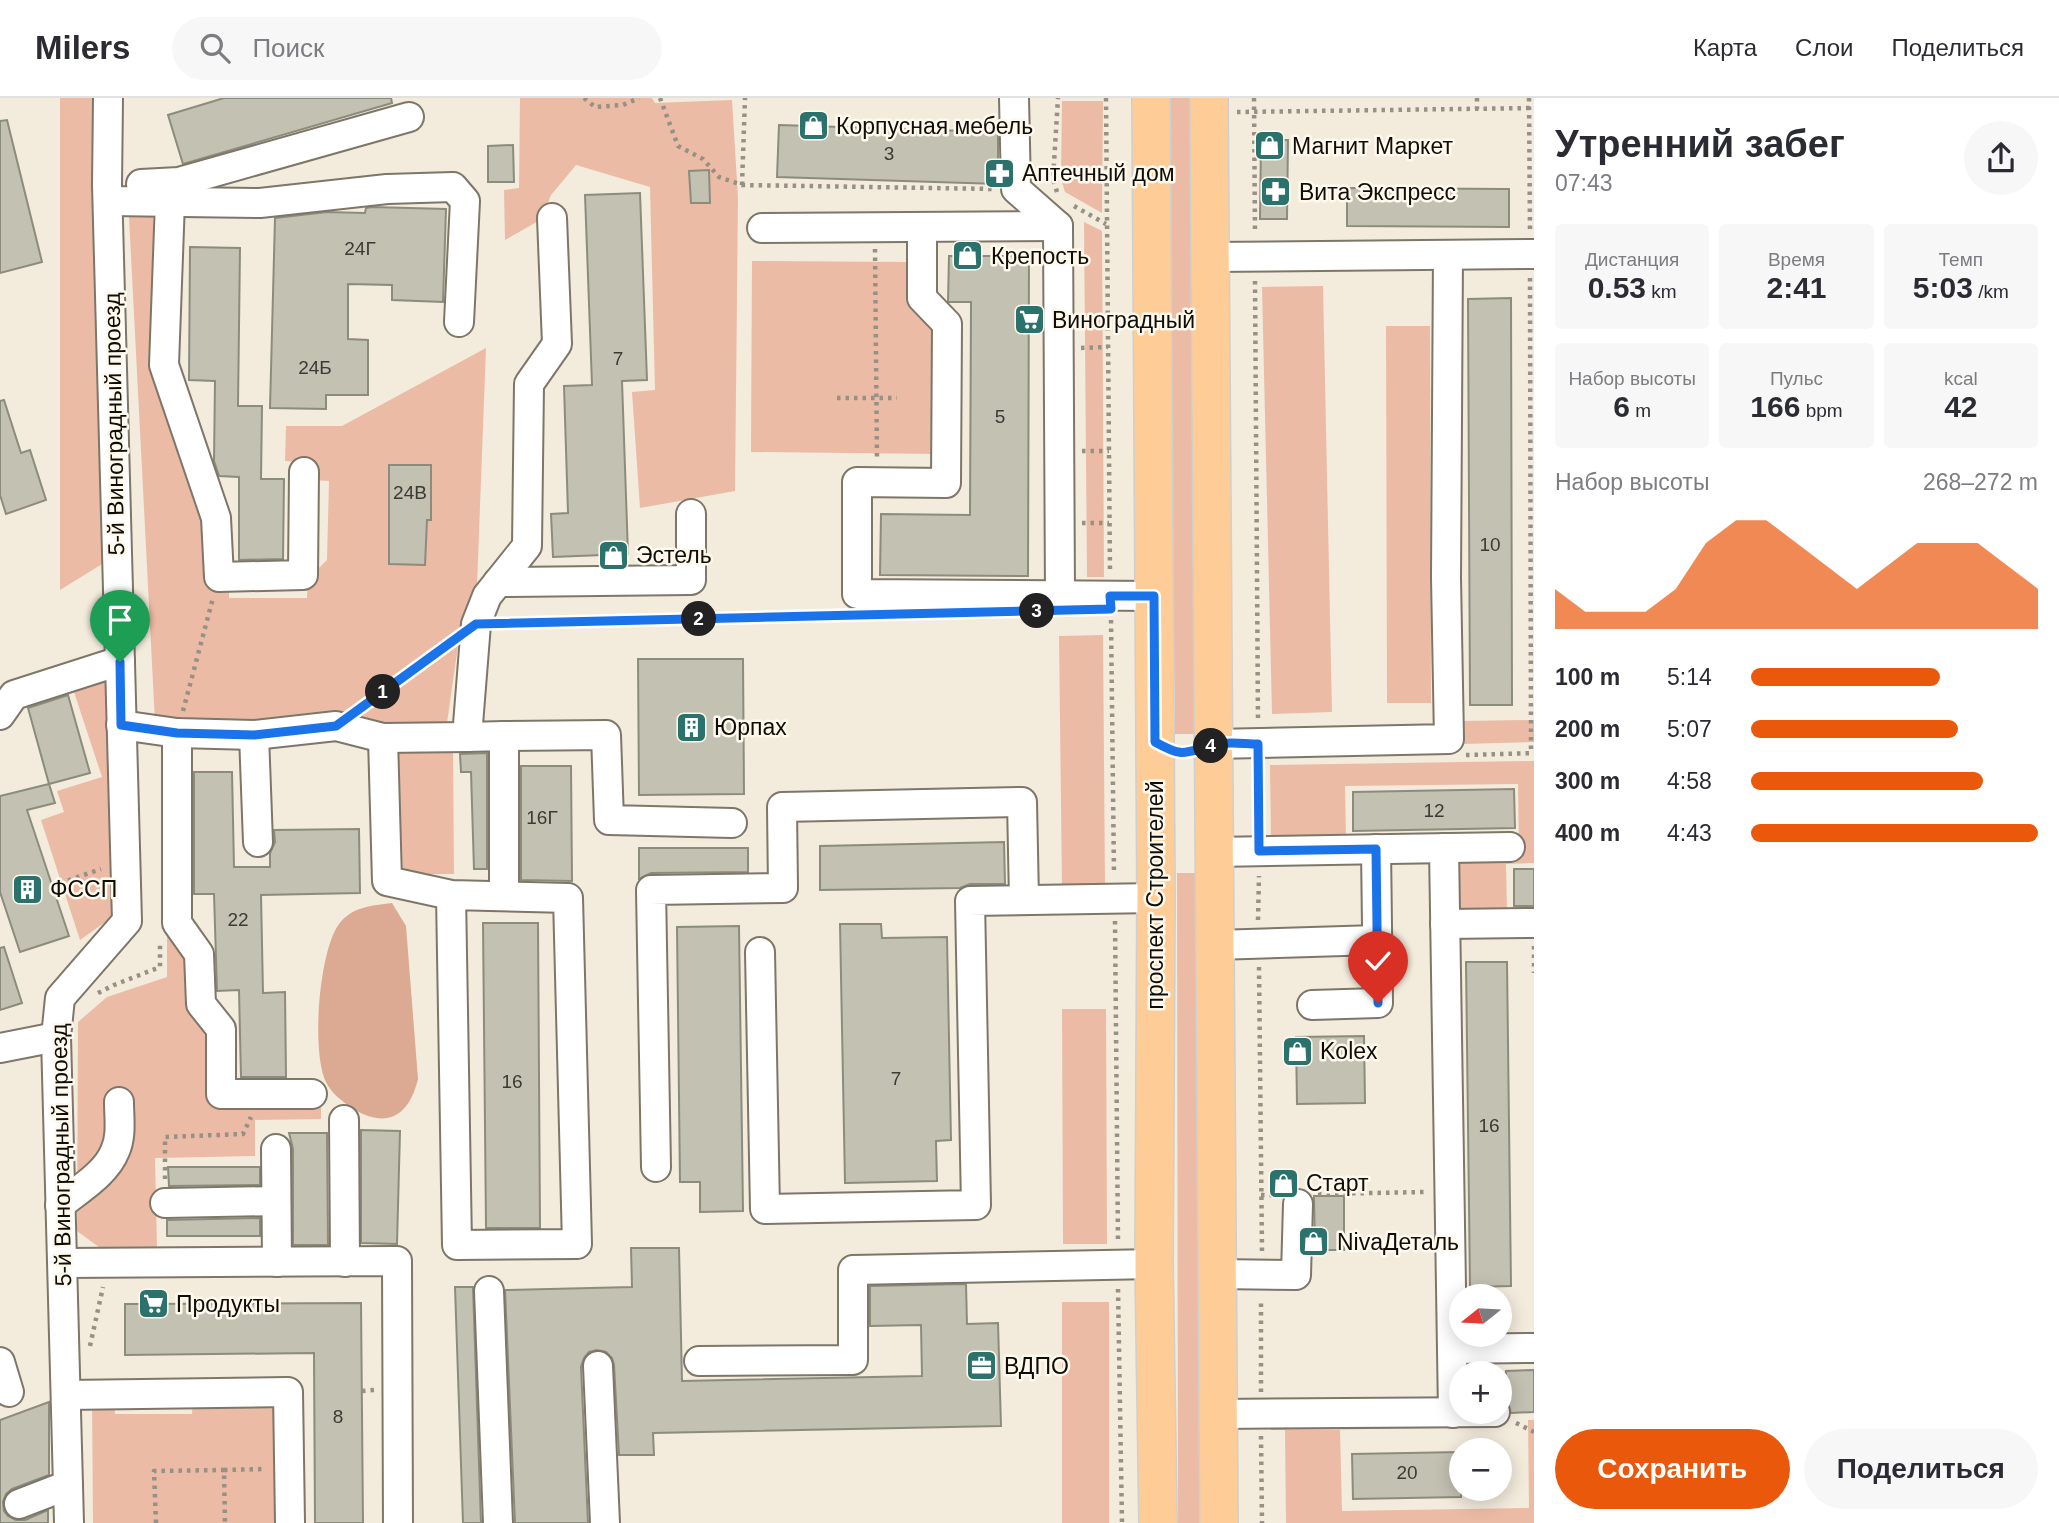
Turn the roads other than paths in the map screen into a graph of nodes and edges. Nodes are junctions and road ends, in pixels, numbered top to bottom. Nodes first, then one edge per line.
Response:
1 (1014, 98) edge
2 (1151, 98) edge
3 (111, 99) edge
4 (1209, 105) edge
5 (409, 117) dead end
6 (107, 193) junction
7 (170, 201) junction
8 (1065, 215) junction
9 (552, 218) dead end
10 (762, 228) dead end
11 (922, 228) junction
12 (1532, 254) edge
13 (1448, 255) junction
14 (1211, 257) junction
15 (459, 322) dead end
16 (304, 472) dead end
17 (691, 514) dead end
18 (498, 582) junction
19 (1060, 595) junction
20 (1154, 596) junction
21 (120, 662) junction
22 (0, 715) edge
23 (121, 725) junction
24 (177, 733) junction
25 (254, 735) junction
26 (503, 736) junction
27 (467, 737) junction
28 (383, 738) junction
29 (1155, 742) junction
30 (1214, 744) junction
31 (732, 823) dead end
32 (258, 842) dead end
33 (1510, 847) dead end
34 (1444, 848) junction
35 (1376, 849) junction
36 (1155, 851) junction
37 (1214, 852) junction
38 (451, 895) junction
39 (504, 895) junction
40 (1156, 898) junction
41 (1024, 900) junction
42 (1534, 923) edge
43 (1444, 924) junction
44 (1377, 940) junction
45 (1215, 945) junction
46 (760, 952) dead end
47 (1312, 1005) dead end
48 (56, 1037) junction
49 (0, 1048) edge
50 (312, 1094) dead end
51 (119, 1102) dead end
52 (344, 1119) dead end
53 (276, 1149) dead end
54 (656, 1167) dead end
55 (1300, 1198) road end
56 (276, 1201) junction
57 (165, 1203) road end
58 (60, 1205) junction
59 (277, 1262) junction
60 (345, 1262) junction
61 (63, 1263) junction
62 (1154, 1264) junction
63 (1217, 1274) junction
64 (489, 1291) dead end
65 (1534, 1348) edge
66 (1452, 1349) junction
67 (699, 1361) dead end
68 (1452, 1361) edge
69 (0, 1362) edge
70 (598, 1366) dead end
71 (9, 1392) dead end
72 (65, 1395) junction
73 (1449, 1413) edge
74 (1218, 1414) junction
75 (68, 1485) junction
76 (19, 1504) dead end
77 (69, 1523) edge
78 (290, 1523) edge
79 (398, 1523) edge
80 (498, 1523) edge
81 (605, 1523) edge
82 (1158, 1523) edge
83 (1219, 1523) edge

1 - 8 street
2 - 20 main road, проспект Строителей
3 - 6 street, 5-й Виноградный проезд
4 - 14 main road
5 - 6 street
6 - 7 street
6 - 21 street, 5-й Виноградный проезд
7 - 15 street
7 - 16 street
8 - 11 street
8 - 19 street
9 - 18 street
10 - 11 street
11 - 19 street
12 - 13 street
13 - 14 street
13 - 30 street
14 - 30 main road
17 - 18 street
18 - 27 street
19 - 20 street
20 - 29 main road, проспект Строителей
21 - 22 street
21 - 23 street, 5-й Виноградный проезд
23 - 24 street
23 - 48 street, 5-й Виноградный проезд
24 - 25 street
24 - 50 street
25 - 28 street
25 - 32 street
26 - 27 street
26 - 31 street
26 - 39 street
27 - 28 street
28 - 38 street
29 - 30 main road
29 - 36 main road, проспект Строителей
30 - 37 main road
33 - 34 street
34 - 35 street
34 - 43 street
35 - 37 street
35 - 44 street
36 - 37 main road
36 - 40 main road, проспект Строителей
37 - 45 main road
38 - 39 street
38 - 39 street
40 - 41 street
40 - 62 main road, проспект Строителей
41 - 46 street
41 - 54 street
42 - 43 street
43 - 66 street
44 - 45 street
44 - 47 street
45 - 63 main road
48 - 49 street
48 - 58 street, 5-й Виноградный проезд
51 - 58 street
52 - 60 street
53 - 56 street
55 - 63 street
56 - 57 street
56 - 59 street
58 - 61 street, 5-й Виноградный проезд
59 - 60 street
59 - 61 street
60 - 79 street
61 - 72 street, 5-й Виноградный проезд
62 - 67 street
62 - 82 main road, проспект Строителей
63 - 74 main road
64 - 80 street
65 - 66 street
66 - 68 street
69 - 71 street
70 - 81 street
72 - 75 street, 5-й Виноградный проезд
72 - 78 street
73 - 74 street
74 - 83 main road
75 - 76 street
75 - 77 street, 5-й Виноградный проезд

